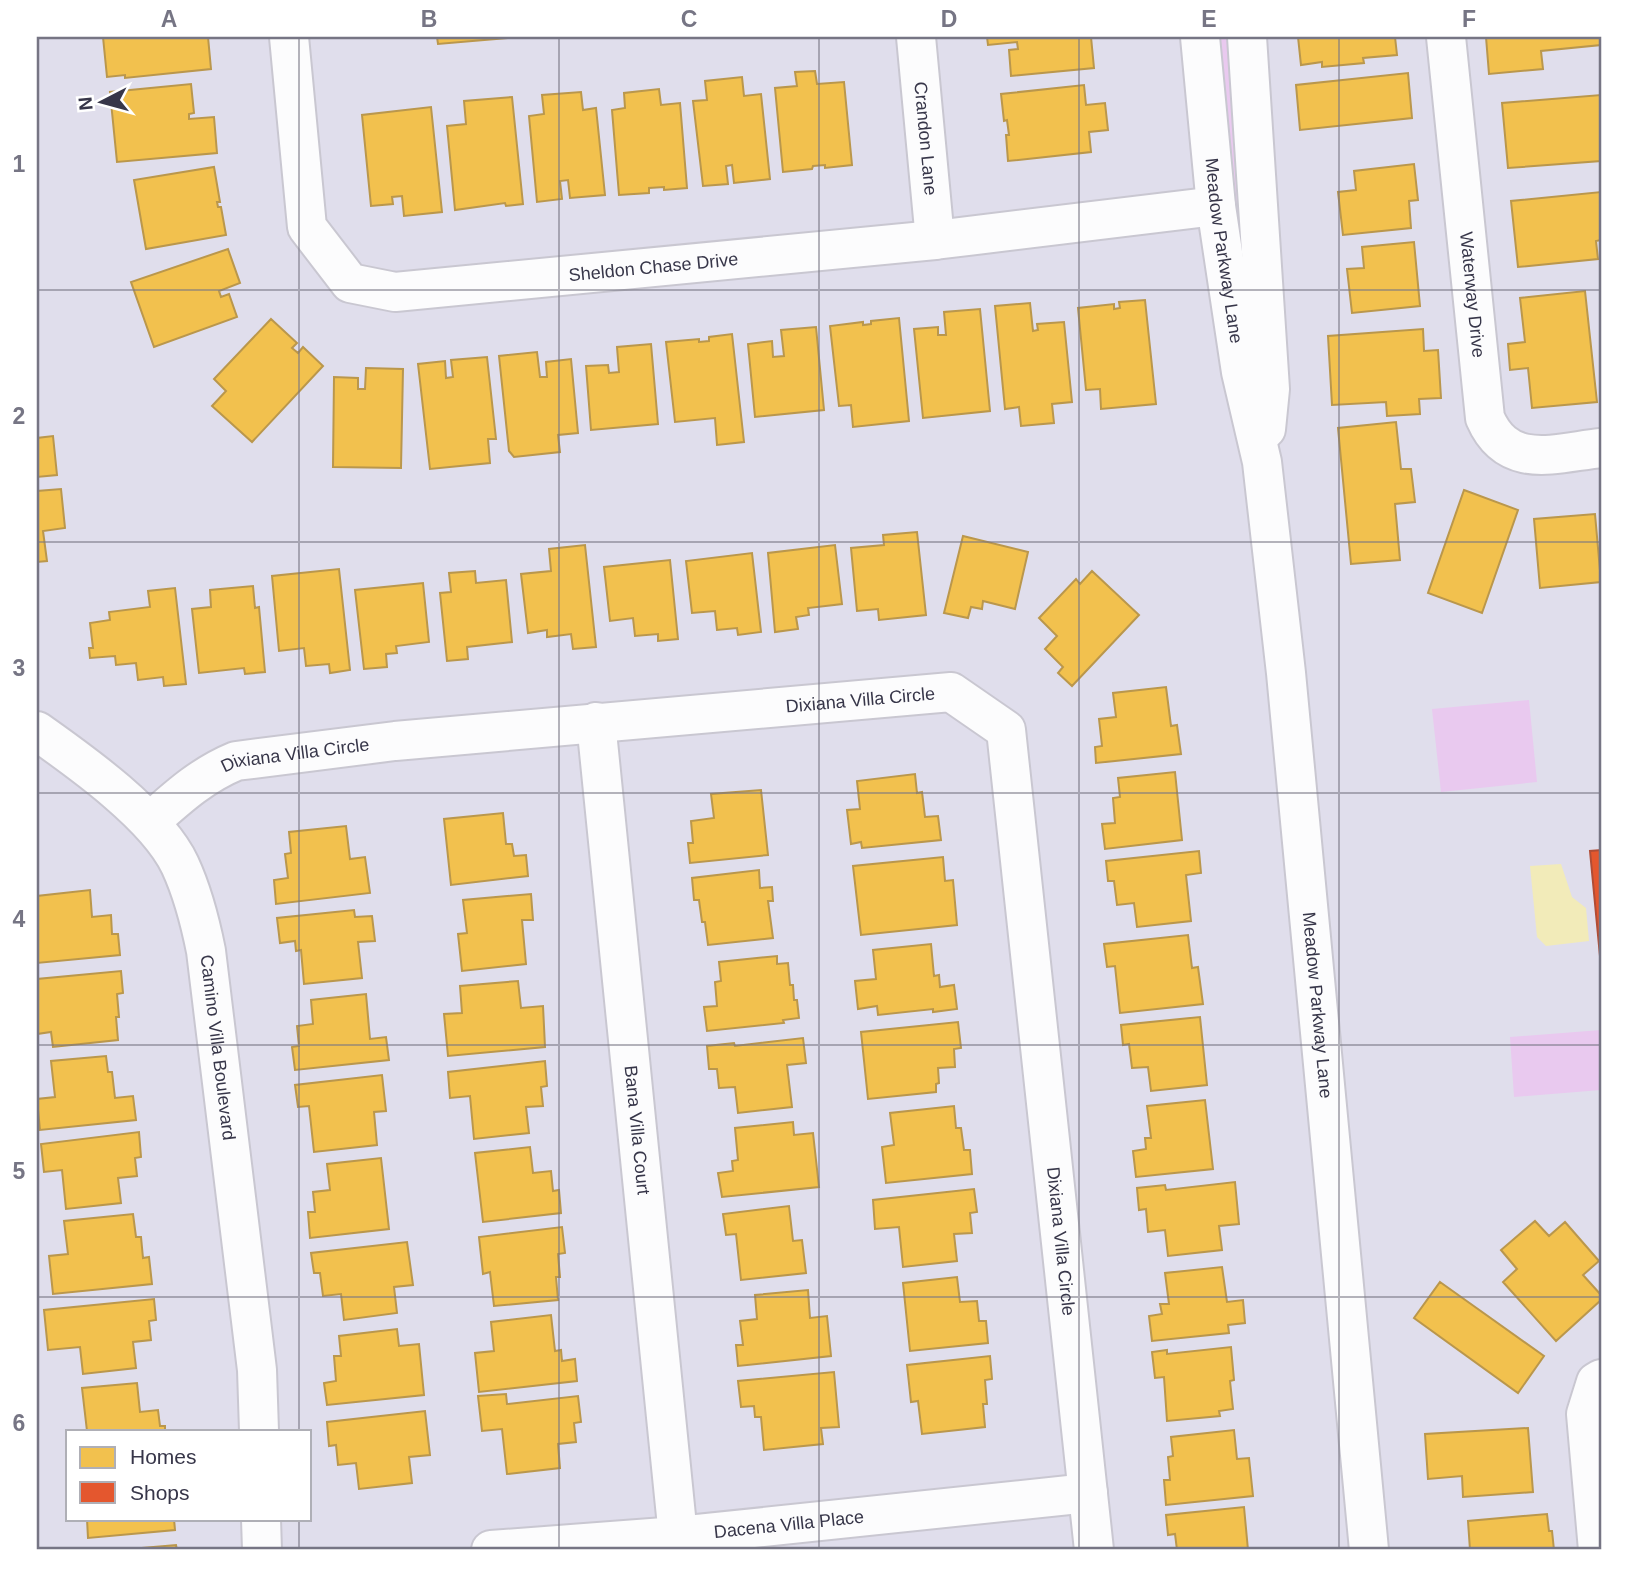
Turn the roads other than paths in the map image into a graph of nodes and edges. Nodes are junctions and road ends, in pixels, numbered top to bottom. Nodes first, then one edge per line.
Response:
1 (289, 37) edge
2 (916, 37) edge
3 (1200, 37) edge
4 (1247, 37) edge
5 (1446, 37) edge
6 (1216, 206) junction
7 (935, 240) junction
8 (1601, 448) edge
9 (1262, 462) junction
10 (596, 722) junction
11 (37, 731) edge
12 (151, 821) junction
13 (1601, 1379) edge
14 (259, 1430) edge
15 (1088, 1493) junction
16 (261, 1520) edge
17 (678, 1536) junction
18 (262, 1550) edge
19 (491, 1550) edge
20 (1094, 1550) edge
21 (1369, 1550) edge
22 (1598, 1550) edge

1 - 7 street, Sheldon Chase Drive
2 - 7 street, Crandon Lane
3 - 6 street, Meadow Parkway Lane
4 - 9 street, Meadow Parkway Lane
5 - 8 street, Waterway Drive
6 - 7 street, Sheldon Chase Drive
6 - 9 street, Meadow Parkway Lane
9 - 21 street, Meadow Parkway Lane
10 - 12 street, Dixiana Villa Circle
10 - 15 street, Dixiana Villa Circle
10 - 17 street, Bana Villa Court
11 - 12 street, Camino Villa Boulevard
12 - 14 street, Camino Villa Boulevard
13 - 22 street
15 - 17 street, Dacena Villa Place
15 - 20 street, Dixiana Villa Circle
16 - 18 street
17 - 19 street, Dacena Villa Place

